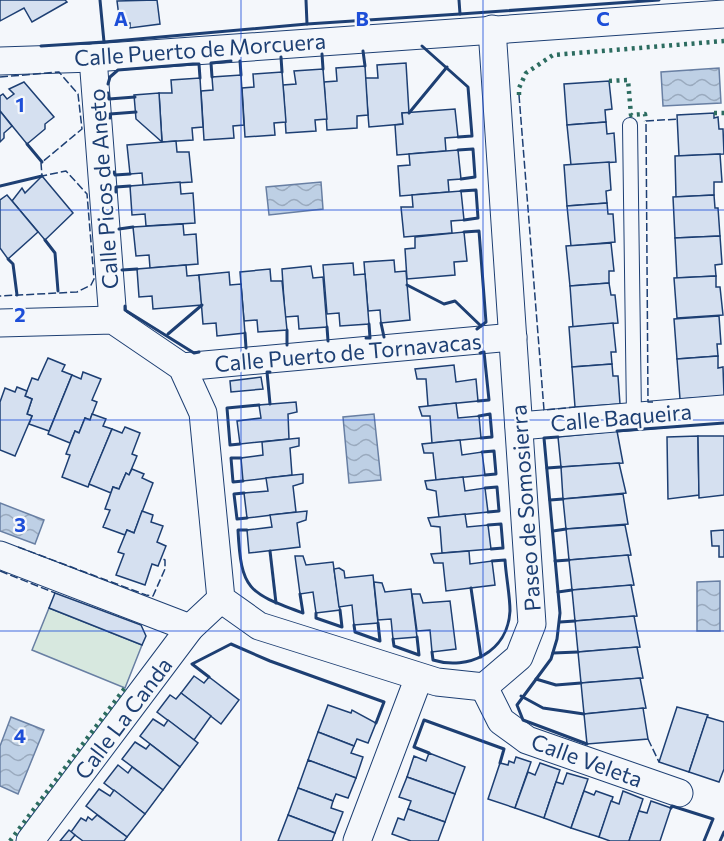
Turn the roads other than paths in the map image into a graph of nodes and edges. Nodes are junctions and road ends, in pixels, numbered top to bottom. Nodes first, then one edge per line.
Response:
1 (724, 14) edge
2 (492, 29) junction
3 (93, 58) junction
4 (0, 61) edge
5 (630, 125) dead end
6 (112, 320) junction
7 (0, 323) edge
8 (513, 337) junction
9 (182, 367) junction
10 (724, 409) edge
11 (634, 416) junction
12 (519, 426) junction
13 (0, 555) edge
14 (221, 599) junction
15 (190, 628) junction
16 (418, 676) junction
17 (484, 687) junction
18 (679, 793) dead end
19 (30, 841) edge
20 (357, 841) edge

1 - 2 street, Calle Puerto de Morcuera
2 - 3 street, Calle Puerto de Morcuera
2 - 8 street, Paseo de Somosierra
3 - 4 street, Calle Puerto de Morcuera
3 - 6 street, Calle Picos de Aneto
5 - 11 lane
6 - 7 street
6 - 9 street
8 - 9 street, Calle Puerto de Tornavacas
8 - 12 street, Paseo de Somosierra
9 - 14 street
10 - 11 street, Calle Baqueira
11 - 12 street, Calle Baqueira
12 - 17 street, Paseo de Somosierra
13 - 15 street
14 - 15 street, Calle La Canda
14 - 16 street
15 - 19 street, Calle La Canda
16 - 17 street
16 - 20 street
17 - 18 street, Calle Veleta

